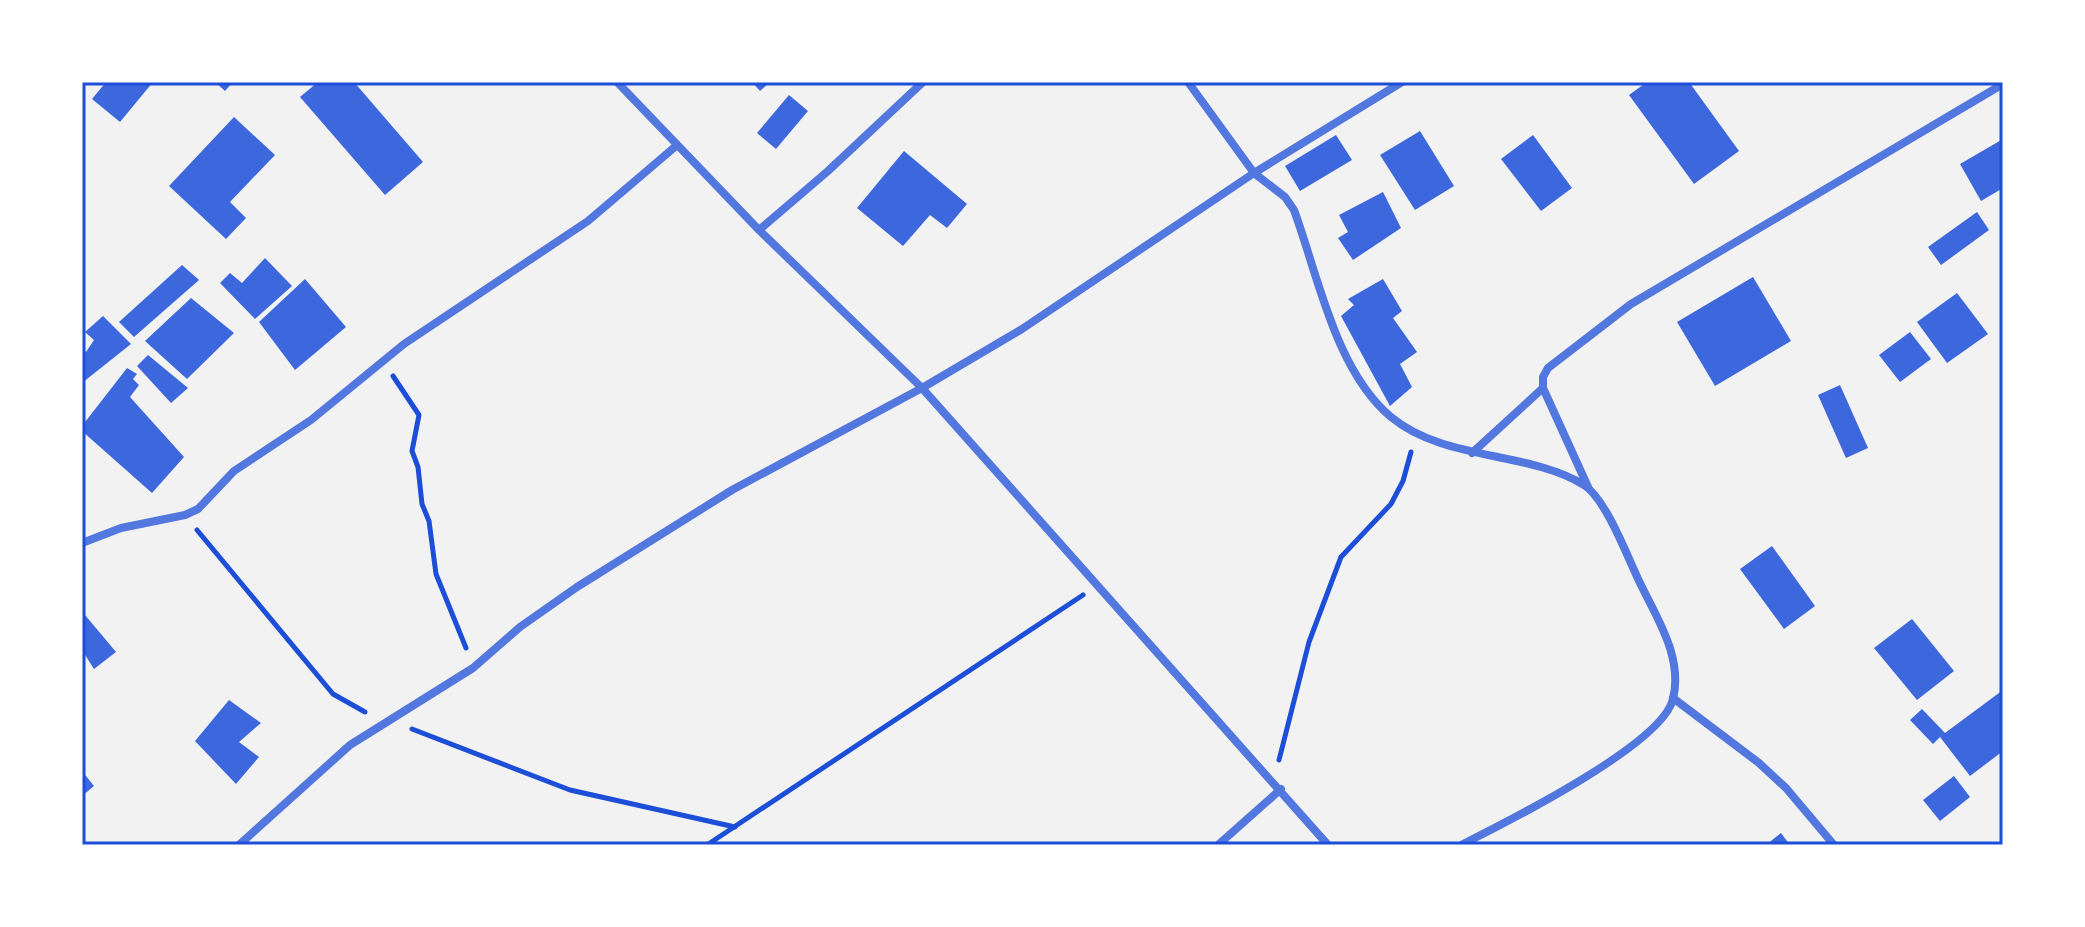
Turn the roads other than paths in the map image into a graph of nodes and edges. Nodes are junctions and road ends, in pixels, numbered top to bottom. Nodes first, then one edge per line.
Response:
1 (617, 82) edge
2 (923, 82) edge
3 (1188, 82) edge
4 (1402, 82) edge
5 (2003, 84) edge
6 (676, 146) junction
7 (1254, 173) junction
8 (759, 230) junction
9 (922, 388) junction
10 (1543, 388) junction
11 (1472, 453) junction
12 (1588, 488) junction
13 (82, 543) edge
14 (1673, 698) junction
15 (1281, 789) junction
16 (239, 845) edge
17 (1218, 845) edge
18 (1328, 845) edge
19 (1461, 845) edge
20 (1834, 845) edge

1 - 6 street
2 - 8 street
3 - 7 street
4 - 7 street
5 - 10 street
6 - 8 street
6 - 13 street
7 - 9 street
7 - 11 street
8 - 9 street
9 - 15 street
9 - 16 street
10 - 11 street
10 - 12 street
11 - 12 street
12 - 14 street
14 - 19 street
14 - 20 street
15 - 17 street
15 - 18 street

